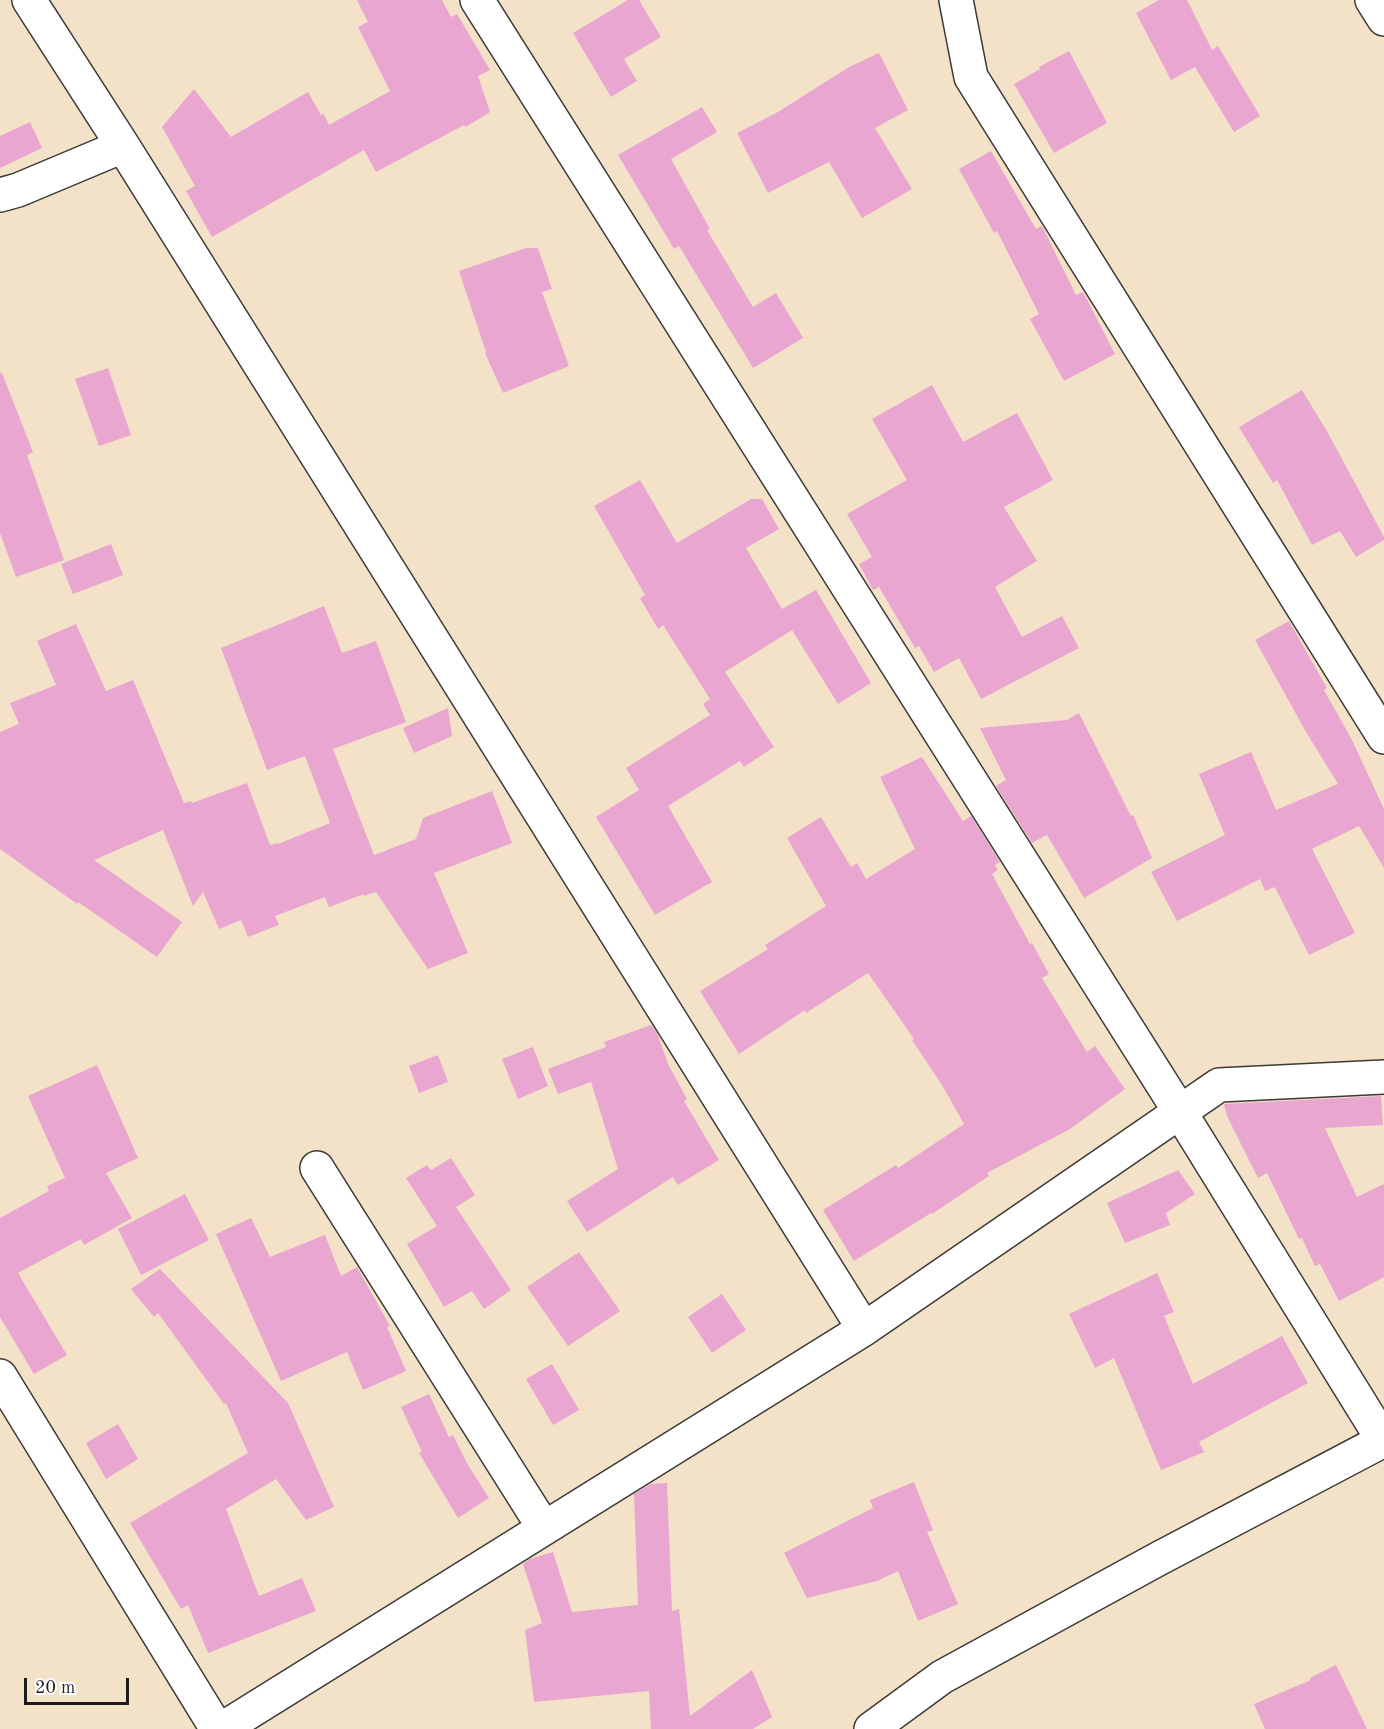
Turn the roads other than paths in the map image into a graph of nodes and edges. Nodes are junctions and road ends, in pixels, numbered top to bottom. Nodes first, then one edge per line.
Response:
1 (29, 0) edge
2 (477, 0) edge
3 (956, 0) edge
4 (1372, 0) edge
5 (1384, 19) edge
6 (123, 146) junction
7 (0, 195) edge
8 (1384, 736) edge
9 (1384, 1077) edge
10 (1180, 1112) junction
11 (317, 1168) dead end
12 (864, 1329) junction
13 (0, 1376) edge
14 (1384, 1440) edge
15 (544, 1528) junction
16 (217, 1729) edge
17 (222, 1729) edge
18 (871, 1729) edge

1 - 6 street
2 - 10 street
3 - 8 street
4 - 5 street
6 - 7 street
6 - 12 street
9 - 10 street
10 - 12 street
10 - 14 street
11 - 15 street
12 - 15 street
13 - 16 street
14 - 18 street
15 - 17 street

